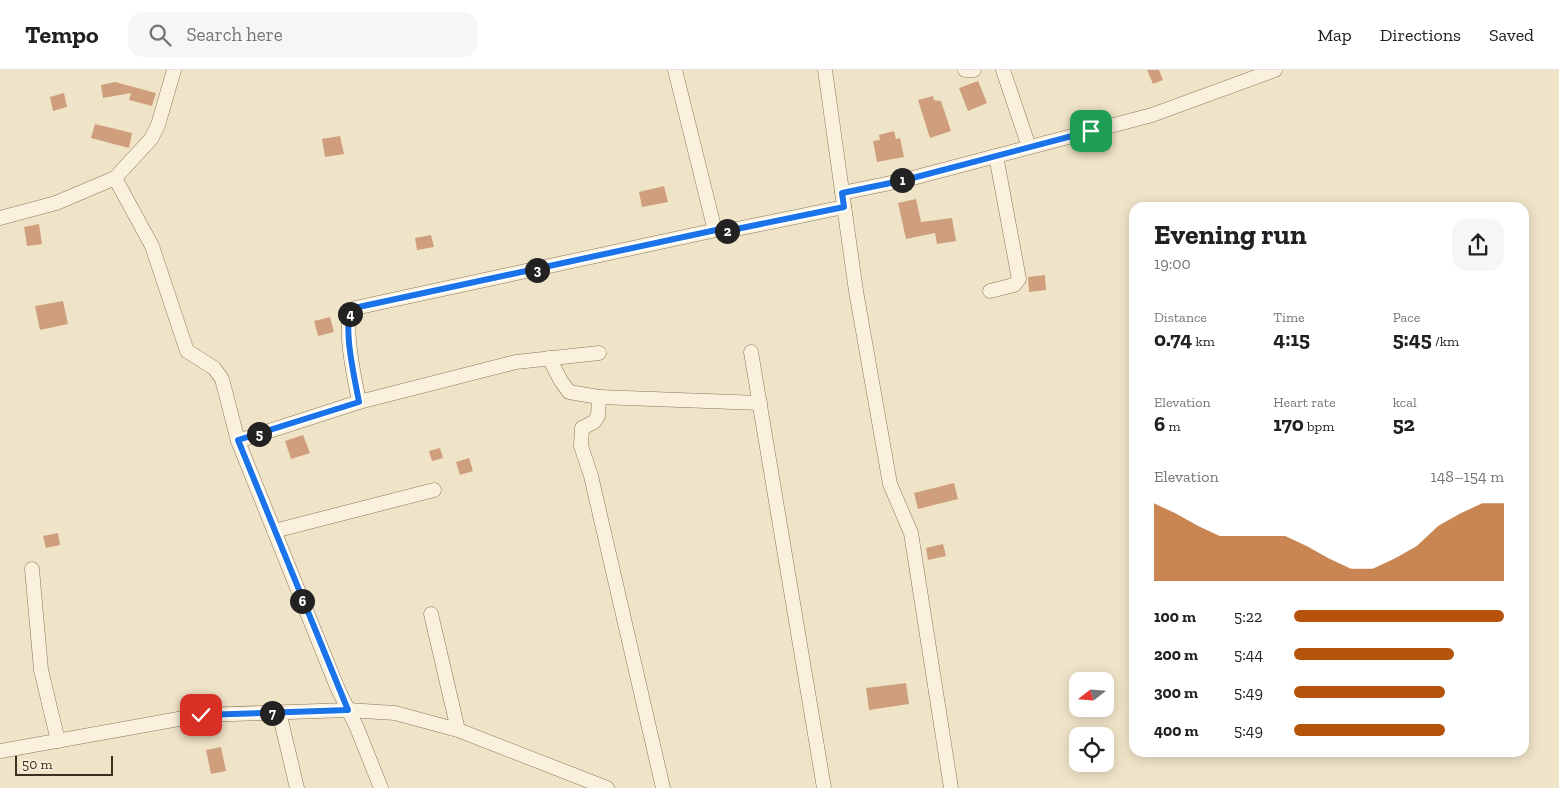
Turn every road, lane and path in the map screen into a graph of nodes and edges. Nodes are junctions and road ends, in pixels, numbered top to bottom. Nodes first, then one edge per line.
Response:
1 (174, 70) edge
2 (676, 70) edge
3 (824, 70) edge
4 (965, 70) edge
5 (974, 70) edge
6 (1003, 70) edge
7 (1275, 70) edge
8 (1029, 147) junction
9 (996, 156) junction
10 (115, 178) junction
11 (843, 200) junction
12 (0, 218) edge
13 (716, 230) junction
14 (990, 291) dead end
15 (751, 352) dead end
16 (599, 353) dead end
17 (549, 358) junction
18 (599, 397) junction
19 (359, 402) junction
20 (760, 403) junction
21 (238, 440) junction
22 (434, 490) dead end
23 (274, 531) junction
24 (32, 569) dead end
25 (431, 614) dead end
26 (348, 710) junction
27 (279, 712) junction
28 (458, 730) junction
29 (58, 741) junction
30 (0, 751) edge
31 (297, 788) edge
32 (381, 788) edge
33 (607, 788) edge
34 (663, 788) edge
35 (824, 788) edge
36 (951, 788) edge

1 - 10 street
2 - 13 street
3 - 11 street
4 - 5 street
6 - 8 street
7 - 8 street
8 - 9 street
9 - 11 street
9 - 14 street
10 - 12 street
10 - 21 street
11 - 13 street
11 - 36 street
13 - 19 street
15 - 20 street
16 - 17 street
17 - 18 street
17 - 19 street
18 - 20 street
18 - 34 street
19 - 21 street
20 - 35 street
21 - 23 street
22 - 23 street
23 - 26 street
24 - 29 street
25 - 28 street
26 - 27 street
26 - 28 street
26 - 32 street
27 - 29 street
27 - 31 street
28 - 33 street
29 - 30 street

